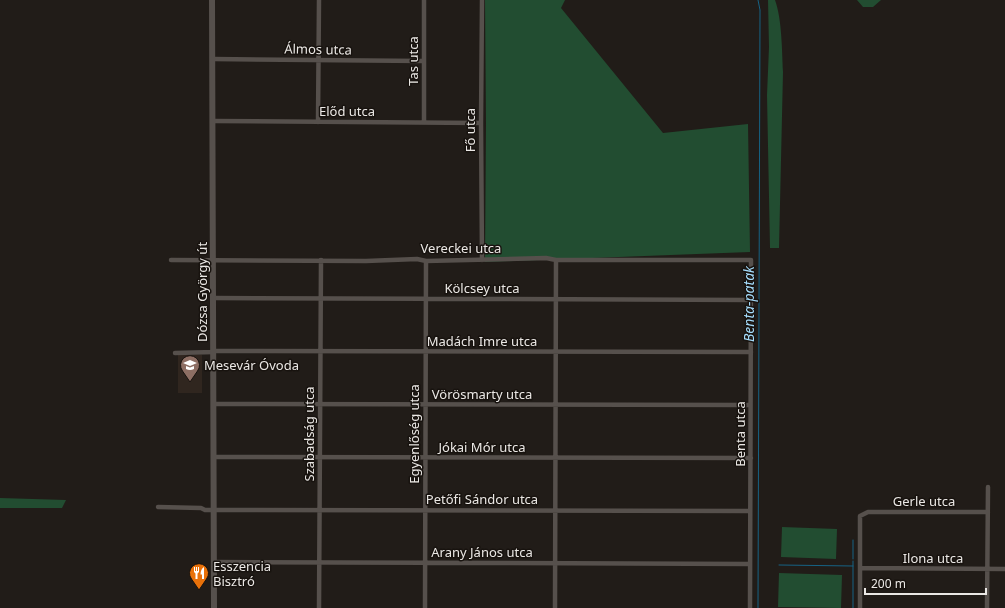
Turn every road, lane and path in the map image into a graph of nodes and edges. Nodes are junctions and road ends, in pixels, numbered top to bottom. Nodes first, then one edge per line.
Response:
1 (212, 0) edge
2 (319, 0) edge
3 (424, 0) edge
4 (482, 0) edge
5 (213, 59) junction
6 (319, 59) junction
7 (423, 61) junction
8 (213, 121) junction
9 (318, 122) junction
10 (424, 122) junction
11 (481, 123) junction
12 (213, 259) junction
13 (171, 260) dead end
14 (321, 260) junction
15 (482, 260) junction
16 (556, 260) junction
17 (751, 260) joint
18 (426, 261) junction
19 (214, 298) junction
20 (320, 298) junction
21 (425, 299) junction
22 (556, 299) junction
23 (751, 300) junction
24 (214, 352) junction
25 (320, 352) junction
26 (426, 352) junction
27 (556, 352) junction
28 (751, 352) junction
29 (175, 353) dead end
30 (214, 404) junction
31 (320, 404) junction
32 (426, 404) junction
33 (556, 405) junction
34 (750, 405) junction
35 (214, 457) junction
36 (320, 457) junction
37 (425, 457) junction
38 (556, 458) junction
39 (751, 458) junction
40 (988, 487) dead end
41 (158, 507) dead end
42 (214, 510) junction
43 (320, 510) junction
44 (425, 510) junction
45 (555, 511) junction
46 (750, 511) junction
47 (988, 512) junction
48 (214, 562) junction
49 (319, 563) junction
50 (425, 563) junction
51 (555, 564) junction
52 (750, 564) junction
53 (860, 568) junction
54 (986, 569) junction
55 (1005, 569) edge
56 (214, 608) edge
57 (319, 608) edge
58 (425, 608) edge
59 (555, 608) edge
60 (750, 608) edge
61 (860, 608) edge
62 (987, 608) edge

1 - 5 street, Dózsa György út
2 - 6 street
3 - 7 street, Tas utca
4 - 11 street, Fő utca
5 - 6 street, Álmos utca
5 - 8 street, Dózsa György út
6 - 7 street, Álmos utca
6 - 9 street
7 - 10 street, Tas utca
8 - 9 street, Előd utca
8 - 12 street, Dózsa György út
9 - 10 street, Előd utca
10 - 11 street, Előd utca
11 - 15 street, Fő utca
12 - 13 street, Vereckei utca
12 - 14 street, Vereckei utca
12 - 19 street, Dózsa György út
14 - 18 street, Vereckei utca
14 - 20 street, Szabadság utca
15 - 16 street, Vereckei utca
15 - 18 street, Vereckei utca
16 - 17 street, Vereckei utca
16 - 22 street
17 - 23 street, Benta utca
18 - 21 street, Egyenlőség utca
19 - 20 street, Kölcsey utca
19 - 24 street, Dózsa György út
20 - 21 street, Kölcsey utca
20 - 25 street, Szabadság utca
21 - 22 street, Kölcsey utca
21 - 26 street, Egyenlőség utca
22 - 23 street, Kölcsey utca
22 - 27 street
23 - 28 street, Benta utca
24 - 25 street, Madách Imre utca
24 - 29 street, Madách Imre utca
24 - 30 street, Dózsa György út
25 - 26 street, Madách Imre utca
25 - 31 street, Szabadság utca
26 - 27 street, Madách Imre utca
26 - 32 street, Egyenlőség utca
27 - 28 street, Madách Imre utca
27 - 33 street
28 - 34 street, Benta utca
30 - 31 street, Vörösmarty utca
30 - 35 street, Dózsa György út
31 - 32 street, Vörösmarty utca
31 - 36 street, Szabadság utca
32 - 33 street, Vörösmarty utca
32 - 37 street, Egyenlőség utca
33 - 34 street, Vörösmarty utca
33 - 38 street
34 - 39 street, Benta utca
35 - 36 street, Jókai Mór utca
35 - 42 street, Dózsa György út
36 - 37 street, Jókai Mór utca
36 - 43 street, Szabadság utca
37 - 38 street, Jókai Mór utca
37 - 44 street, Egyenlőség utca
38 - 39 street, Jókai Mór utca
38 - 45 street
39 - 46 street, Benta utca
40 - 47 street
41 - 42 street, Petőfi Sándor utca
42 - 43 street, Petőfi Sándor utca
42 - 48 street, Dózsa György út
43 - 44 street, Petőfi Sándor utca
43 - 49 street, Szabadság utca
44 - 45 street, Petőfi Sándor utca
44 - 50 street, Egyenlőség utca
45 - 46 street, Petőfi Sándor utca
45 - 51 street
46 - 52 street, Benta utca
47 - 53 street, Gerle utca
47 - 54 street
48 - 49 street, Arany János utca
48 - 56 street, Dózsa György út
49 - 50 street, Arany János utca
49 - 57 street, Szabadság utca
50 - 51 street, Arany János utca
50 - 58 street, Egyenlőség utca
51 - 52 street, Arany János utca
51 - 59 street
52 - 60 street, Benta utca
53 - 54 street, Ilona utca
53 - 61 street
54 - 55 street, Ilona utca
54 - 62 street

